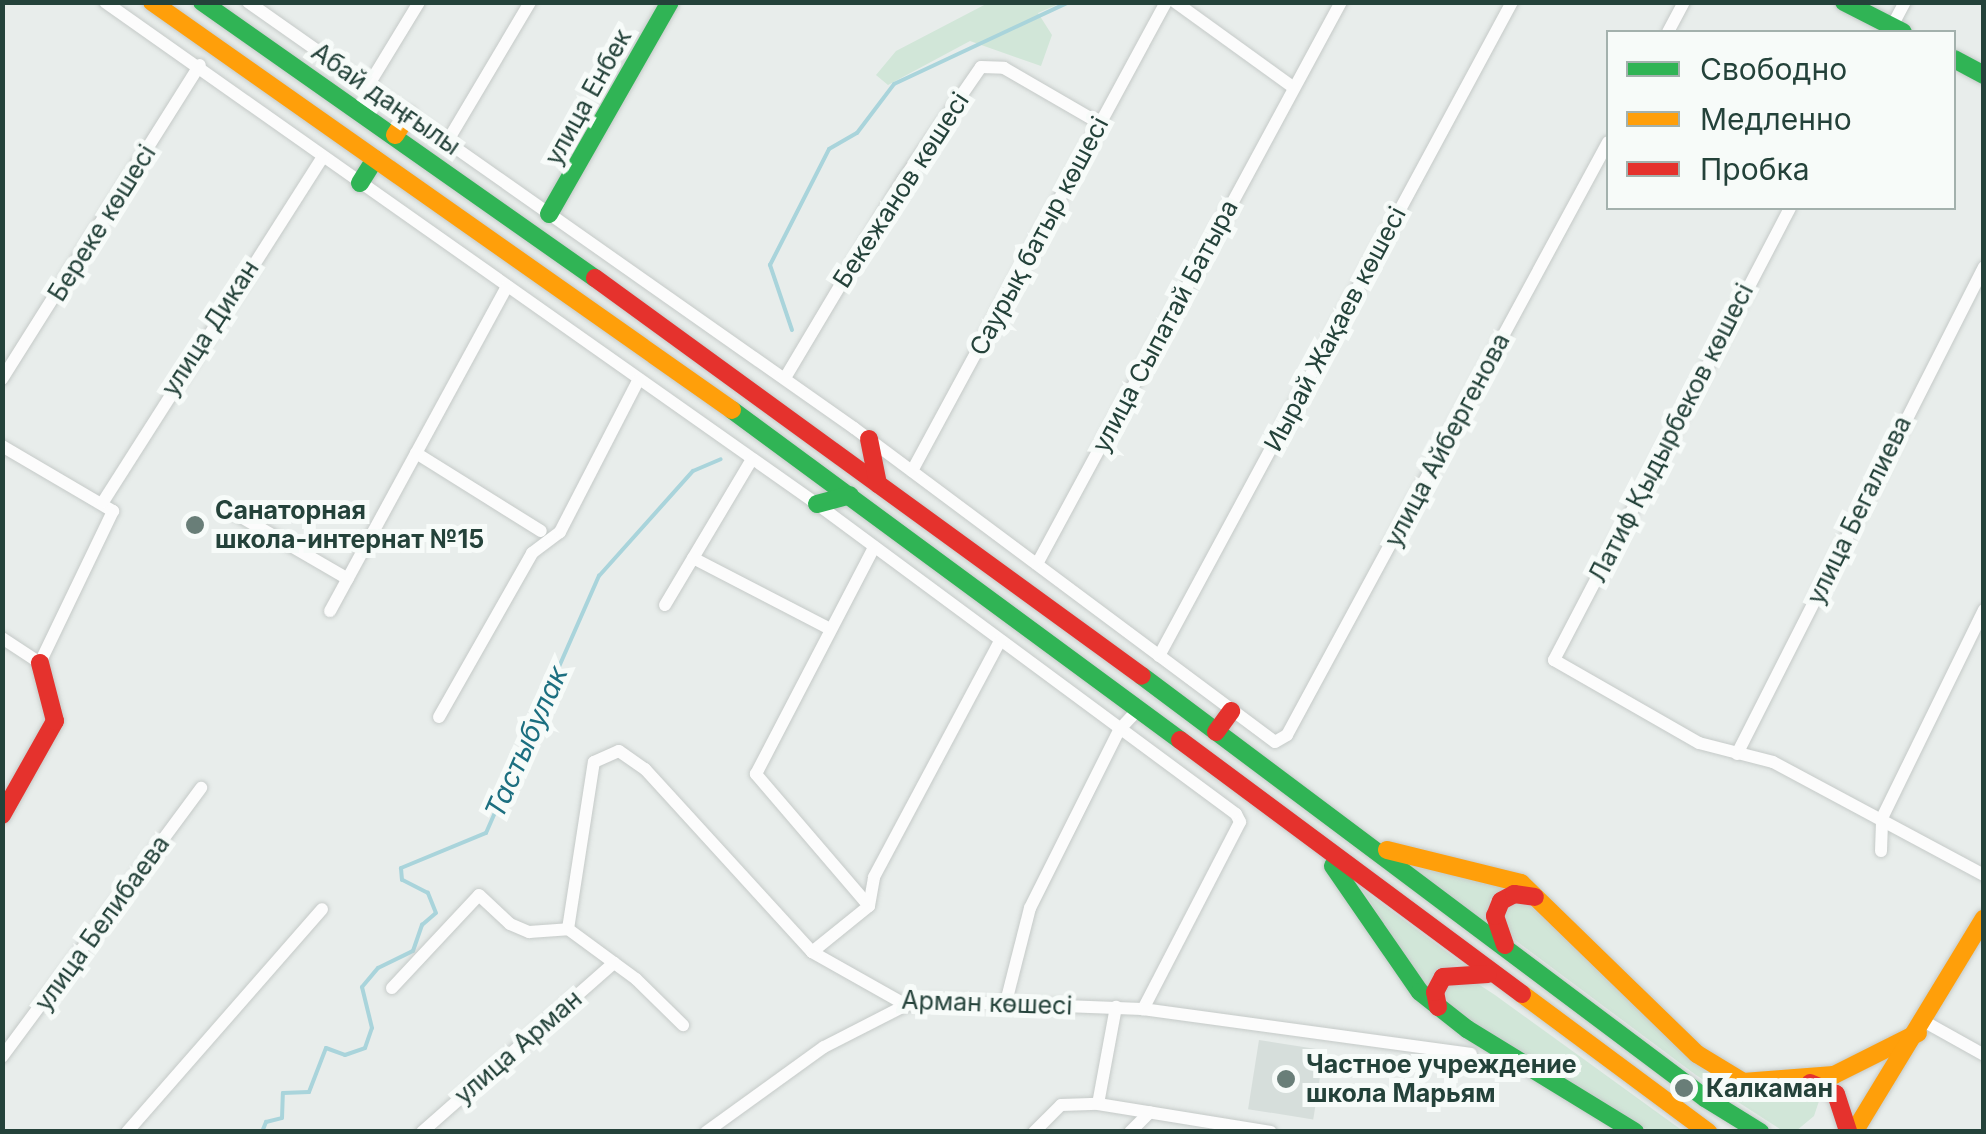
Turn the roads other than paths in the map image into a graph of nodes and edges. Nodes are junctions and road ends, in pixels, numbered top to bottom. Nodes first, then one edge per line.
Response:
1 (106, 2) edge
2 (152, 2) edge
3 (202, 2) edge
4 (248, 2) edge
5 (419, 2) edge
6 (530, 2) edge
7 (670, 2) edge
8 (1166, 2) edge
9 (1175, 2) edge
10 (1341, 2) edge
11 (1512, 2) edge
12 (1684, 2) edge
13 (1844, 2) edge
14 (1906, 2) edge
15 (1669, 30) edge
16 (1893, 30) edge
17 (1895, 30) edge
18 (1956, 60) edge
19 (200, 66) junction
20 (1984, 75) edge
21 (368, 86) junction
22 (1293, 87) junction
23 (408, 115) junction
24 (1099, 123) junction
25 (395, 135) junction
26 (447, 142) junction
27 (1606, 146) edge
28 (322, 158) junction
29 (375, 159) junction
30 (360, 184) junction
31 (1789, 210) edge
32 (549, 214) junction
33 (1984, 267) edge
34 (507, 286) junction
35 (785, 378) junction
36 (2, 379) edge
37 (639, 379) junction
38 (869, 439) junction
39 (2, 446) edge
40 (415, 454) junction
41 (752, 459) junction
42 (912, 471) junction
43 (878, 484) junction
44 (850, 496) junction
45 (103, 502) junction
46 (817, 504) junction
47 (236, 514) dead end
48 (541, 532) dead end
49 (874, 547) junction
50 (693, 558) junction
51 (1037, 564) junction
52 (348, 579) junction
53 (665, 605) dead end
54 (1984, 610) edge
55 (330, 611) dead end
56 (828, 628) junction
57 (2, 638) edge
58 (1000, 641) junction
59 (1159, 656) junction
60 (40, 662) junction
61 (1186, 708) junction
62 (1231, 711) junction
63 (1136, 713) junction
64 (438, 717) dead end
65 (1119, 730) junction
66 (1216, 732) junction
67 (1167, 736) junction
68 (1737, 754) junction
69 (1197, 758) junction
70 (1185, 774) junction
71 (201, 788) dead end
72 (2, 815) edge
73 (1882, 818) junction
74 (1314, 842) junction
75 (1369, 844) junction
76 (1882, 851) dead end
77 (1984, 875) edge
78 (1535, 896) junction
79 (870, 906) junction
80 (322, 909) dead end
81 (1984, 918) edge
82 (568, 929) junction
83 (1505, 946) junction
84 (812, 952) junction
85 (614, 963) junction
86 (1488, 974) junction
87 (392, 988) dead end
88 (1006, 1002) junction
89 (906, 1006) junction
90 (1116, 1007) junction
91 (1438, 1007) junction
92 (1143, 1009) junction
93 (683, 1025) dead end
94 (1921, 1028) junction
95 (1471, 1054) dead end
96 (1984, 1056) edge
97 (2, 1057) edge
98 (1804, 1082) junction
99 (1870, 1103) junction
100 (1098, 1104) junction
101 (1150, 1112) junction
102 (1235, 1129) edge
103 (127, 1132) edge
104 (422, 1132) edge
105 (706, 1132) edge
106 (1034, 1132) edge
107 (1130, 1132) edge
108 (1270, 1132) edge
109 (1635, 1132) edge
110 (1708, 1132) edge
111 (1760, 1132) edge
112 (1851, 1132) edge
113 (1870, 1132) edge

1 - 19 street
2 - 29 main road
3 - 25 main road, Абай даңғылы
4 - 21 street
5 - 21 street
6 - 26 street
7 - 32 main road, улица Енбек
8 - 24 street, Саурық батыр көшесі
9 - 22 street
10 - 22 street, улица Сыпатай Батыра
11 - 59 street, Иырай Жақаев көшесі
12 - 15 street
13 - 16 main road
14 - 17 street
18 - 20 main road
19 - 28 street
19 - 36 street, Береке көшесі
21 - 23 street
22 - 51 street, улица Сыпатай Батыра
23 - 25 main road
23 - 26 street
24 - 35 street, Бекежанов көшесі
24 - 42 street, Саурық батыр көшесі
25 - 43 main road, Абай даңғылы
26 - 32 street
27 - 62 street, улица Айбергенова
28 - 30 street
28 - 45 street, улица Дикан
29 - 30 main road
29 - 44 main road
30 - 34 street
31 - 68 street, Латиф Қыдырбеков көшесі
32 - 35 street
33 - 68 street, улица Бегалиева
34 - 37 street
34 - 40 street
35 - 38 street
37 - 41 street
37 - 64 street
38 - 42 street
38 - 43 main road
39 - 45 street
40 - 48 street
40 - 52 street
41 - 46 street
41 - 50 street
42 - 51 street
43 - 61 main road, Абай даңғылы
44 - 46 main road
44 - 63 main road
45 - 60 street, улица Дикан
46 - 49 street
47 - 52 street
49 - 56 street
49 - 58 street
50 - 53 street
50 - 56 street
51 - 59 street
52 - 55 street
54 - 73 street
56 - 79 street
57 - 60 street
58 - 65 street
58 - 79 street
59 - 62 street
60 - 72 main road
61 - 66 main road, Абай даңғылы
61 - 67 main road
62 - 66 main road
63 - 65 street
63 - 67 main road
65 - 70 street
65 - 88 street
66 - 75 main road, Абай даңғылы
67 - 69 main road
68 - 73 street
69 - 70 street
69 - 74 main road
70 - 92 street
71 - 97 street, улица Белибаева
73 - 76 street
73 - 77 street
74 - 86 main road
74 - 91 main road
75 - 78 main road
75 - 83 main road, Абай даңғылы
78 - 83 main road
78 - 98 main road
79 - 84 street
80 - 103 street
81 - 94 main road
82 - 84 street, Арман көшесі
82 - 85 street
82 - 87 street
83 - 111 main road, Абай даңғылы
84 - 89 street, Арман көшесі
85 - 93 street
85 - 104 street, улица Арман
86 - 91 main road
86 - 110 main road
88 - 89 street, Арман көшесі
88 - 90 street, Арман көшесі
89 - 105 street
90 - 92 street, Арман көшесі
90 - 100 street
91 - 109 main road
92 - 95 street, Арман көшесі
94 - 96 street
94 - 98 main road
94 - 99 main road
98 - 112 main road
99 - 112 main road
99 - 113 main road
100 - 101 street
100 - 106 street
101 - 102 street
101 - 107 street
102 - 108 street

